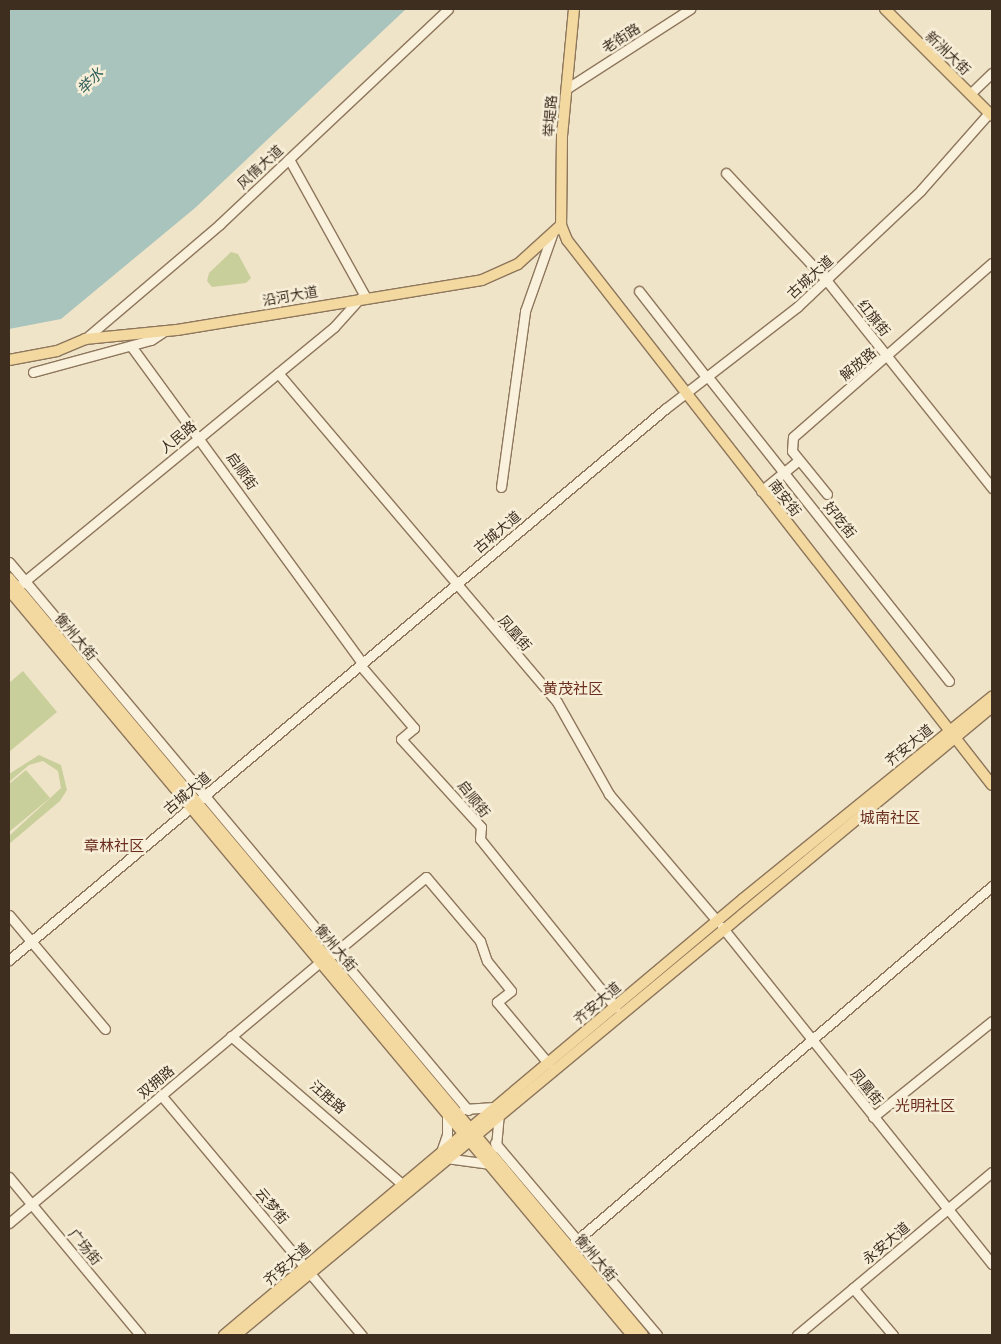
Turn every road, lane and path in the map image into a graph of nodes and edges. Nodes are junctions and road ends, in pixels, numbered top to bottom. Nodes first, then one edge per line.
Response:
1 (448, 9) edge
2 (574, 9) edge
3 (690, 9) edge
4 (885, 9) edge
5 (992, 73) edge
6 (566, 89) junction
7 (970, 94) junction
8 (991, 114) edge
9 (288, 159) junction
10 (726, 173) dead end
11 (557, 228) junction
12 (992, 263) edge
13 (826, 281) junction
14 (639, 291) dead end
15 (363, 297) junction
16 (162, 332) junction
17 (85, 339) junction
18 (131, 346) junction
19 (887, 356) junction
20 (9, 360) edge
21 (32, 372) dead end
22 (278, 373) junction
23 (708, 377) junction
24 (685, 394) junction
25 (201, 436) junction
26 (799, 460) junction
27 (784, 472) junction
28 (501, 487) dead end
29 (992, 488) edge
30 (762, 491) junction
31 (827, 494) dead end
32 (9, 562) edge
33 (9, 578) edge
34 (455, 585) junction
35 (14, 589) edge
36 (361, 664) junction
37 (948, 681) dead end
38 (992, 697) edge
39 (992, 706) edge
40 (951, 733) junction
41 (992, 785) edge
42 (197, 802) junction
43 (992, 886) edge
44 (9, 915) edge
45 (719, 924) junction
46 (31, 941) junction
47 (328, 957) junction
48 (9, 960) edge
49 (615, 1006) junction
50 (992, 1021) edge
51 (105, 1029) dead end
52 (231, 1036) junction
53 (810, 1038) junction
54 (548, 1062) junction
55 (161, 1095) junction
56 (448, 1108) junction
57 (468, 1110) junction
58 (497, 1110) junction
59 (873, 1117) junction
60 (469, 1133) junction
61 (495, 1143) junction
62 (443, 1155) junction
63 (494, 1164) junction
64 (992, 1172) edge
65 (9, 1177) edge
66 (402, 1184) junction
67 (31, 1204) junction
68 (947, 1210) junction
69 (9, 1223) edge
70 (573, 1244) junction
71 (992, 1264) edge
72 (307, 1269) junction
73 (853, 1288) junction
74 (140, 1335) edge
75 (224, 1335) edge
76 (236, 1335) edge
77 (362, 1335) edge
78 (632, 1335) edge
79 (643, 1335) edge
80 (657, 1335) edge
81 (797, 1335) edge
82 (893, 1335) edge

1 - 9 street, 风情大道
2 - 6 main road, 举堤路
3 - 6 street, 老街路
4 - 7 main road, 新洲大街
5 - 7 street
6 - 11 main road, 举堤路
7 - 8 main road, 新洲大街
8 - 13 street, 古城大道
9 - 15 street
9 - 17 street, 风情大道
10 - 13 street, 红旗街
11 - 15 main road, 沿河大道
11 - 24 main road, 南安街
11 - 28 street
12 - 19 street, 解放路
13 - 19 street, 红旗街
13 - 23 street, 古城大道
14 - 23 street, 好吃街
15 - 16 main road, 沿河大道
15 - 22 street, 人民路
16 - 17 main road, 沿河大道
16 - 18 street
17 - 20 main road, 沿河大道
18 - 21 street
18 - 25 street, 启顺街
19 - 26 street, 解放路
19 - 29 street, 红旗街
22 - 25 street, 人民路
22 - 34 street, 凤凰街
23 - 24 street, 古城大道
23 - 27 street, 好吃街
24 - 30 main road, 南安街
24 - 34 street, 古城大道
25 - 35 street, 人民路
25 - 36 street, 启顺街
26 - 27 street
26 - 31 street, 解放路
27 - 30 street
27 - 37 street, 好吃街
30 - 40 main road, 南安街
32 - 35 street
33 - 35 main road, 衡州大街
34 - 36 street, 古城大道
34 - 45 street, 凤凰街
35 - 42 main road, 衡州大街
35 - 42 street
36 - 42 street, 古城大道
36 - 49 street, 启顺街
38 - 40 main road, 齐安大道
39 - 40 main road, 齐安大道
40 - 41 main road, 南安街
40 - 45 main road, 齐安大道
42 - 46 street, 古城大道
42 - 47 main road, 衡州大街
42 - 47 street
43 - 53 street
44 - 46 street
45 - 49 main road, 齐安大道
45 - 53 street, 凤凰街
45 - 58 main road, 齐安大道
46 - 48 street, 古城大道
46 - 51 street
47 - 52 street, 双拥路
47 - 54 street, 双拥路
47 - 56 main road, 衡州大街
47 - 57 street
49 - 54 main road, 齐安大道
50 - 59 street
52 - 55 street, 双拥路
52 - 66 street, 汪胜路
53 - 59 street, 凤凰街
53 - 70 street
54 - 58 main road, 齐安大道
55 - 67 street, 双拥路
55 - 72 street, 云梦街
56 - 57 street
56 - 60 main road, 衡州大街
56 - 62 street
57 - 58 street
58 - 60 main road, 齐安大道
58 - 61 street
59 - 68 street, 凤凰街
60 - 62 main road, 齐安大道
60 - 63 main road, 衡州大街
61 - 63 street
61 - 70 street
62 - 63 street
62 - 66 main road, 齐安大道
62 - 72 main road, 齐安大道
63 - 70 main road, 衡州大街
63 - 78 main road, 衡州大街
64 - 68 street, 永安大道
65 - 67 street, 广场街
66 - 72 main road, 齐安大道
67 - 69 street, 双拥路
67 - 74 street, 广场街
68 - 71 street, 凤凰街
68 - 73 street, 永安大道
70 - 79 main road, 衡州大街
70 - 80 street
72 - 75 main road, 齐安大道
72 - 76 main road, 齐安大道
72 - 77 street, 云梦街
73 - 81 street, 永安大道
73 - 82 street

